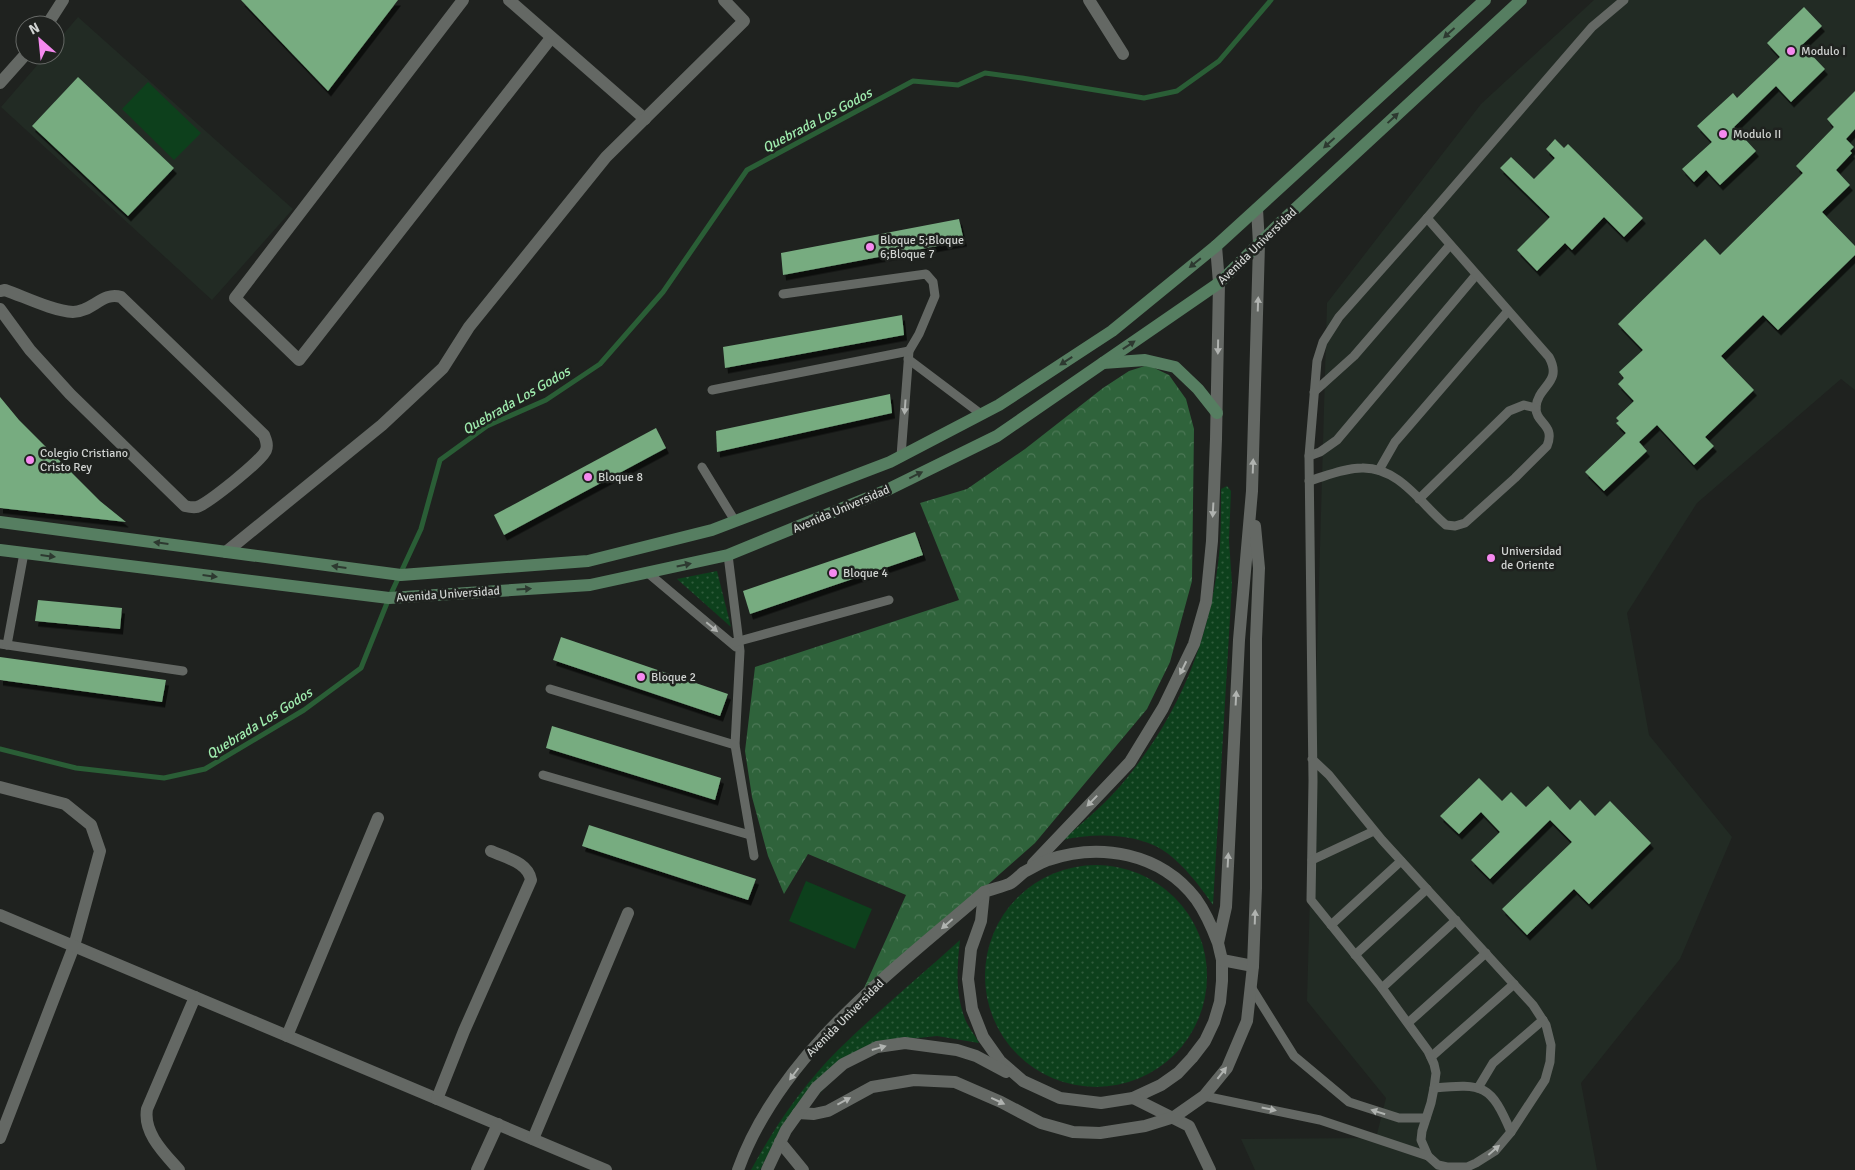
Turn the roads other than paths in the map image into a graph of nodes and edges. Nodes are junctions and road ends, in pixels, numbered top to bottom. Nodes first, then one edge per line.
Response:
1 (63, 0) edge
2 (463, 0) edge
3 (509, 0) edge
4 (724, 0) edge
5 (1089, 0) edge
6 (1485, 0) edge
7 (1522, 0) edge
8 (1624, 0) edge
9 (53, 15) edge
10 (552, 38) junction
11 (1124, 54) dead end
12 (16, 65) edge
13 (0, 83) edge
14 (646, 119) junction
15 (1257, 209) junction
16 (1427, 218) junction
17 (1259, 244) junction
18 (1450, 245) junction
19 (1216, 246) junction
20 (1476, 274) junction
21 (1220, 283) junction
22 (0, 290) edge
23 (783, 294) dead end
24 (0, 309) edge
25 (1508, 311) junction
26 (908, 355) junction
27 (1103, 363) junction
28 (712, 390) dead end
29 (1314, 392) junction
30 (1536, 408) junction
31 (980, 414) junction
32 (1217, 414) junction
33 (901, 456) junction
34 (1309, 456) junction
35 (702, 467) dead end
36 (1379, 470) junction
37 (1309, 481) junction
38 (1252, 491) junction
39 (1419, 499) junction
40 (735, 521) junction
41 (0, 522) edge
42 (0, 550) edge
43 (226, 552) junction
44 (24, 553) junction
45 (728, 555) junction
46 (648, 572) junction
47 (889, 600) dead end
48 (3, 644) edge
49 (737, 645) junction
50 (184, 671) dead end
51 (550, 689) dead end
52 (735, 745) junction
53 (1312, 759) junction
54 (543, 775) dead end
55 (0, 787) edge
56 (378, 818) dead end
57 (1374, 831) junction
58 (750, 835) junction
59 (491, 851) dead end
60 (754, 856) dead end
61 (1312, 860) junction
62 (1401, 861) junction
63 (1024, 872) junction
64 (1427, 889) junction
65 (984, 892) junction
66 (628, 913) dead end
67 (0, 915) edge
68 (1456, 920) junction
69 (1331, 925) junction
70 (1218, 943) junction
71 (74, 946) junction
72 (1486, 953) junction
73 (1355, 955) junction
74 (1222, 960) junction
75 (1253, 966) junction
76 (1514, 984) junction
77 (1251, 987) junction
78 (1382, 988) junction
79 (195, 997) junction
80 (1543, 1020) junction
81 (1408, 1023) junction
82 (287, 1036) junction
83 (1431, 1057) junction
84 (1023, 1081) junction
85 (1434, 1088) junction
86 (1478, 1088) junction
87 (1204, 1096) junction
88 (437, 1098) junction
89 (1133, 1098) junction
90 (798, 1113) junction
91 (1174, 1117) junction
92 (1426, 1118) junction
93 (498, 1124) junction
94 (1511, 1132) junction
95 (0, 1138) edge
96 (534, 1139) junction
97 (780, 1142) junction
98 (1428, 1156) junction
99 (178, 1170) edge
100 (477, 1170) edge
101 (606, 1170) edge
102 (738, 1170) edge
103 (767, 1170) edge
104 (803, 1170) edge
105 (1210, 1170) edge

1 - 9 street
2 - 10 street
3 - 10 street
4 - 14 street
5 - 11 street
6 -> 15 street, Avenida Universidad
17 -> 7 street, Avenida Universidad
8 - 16 lane
10 - 14 street
12 - 13 street
14 - 43 street
15 - 17 street
15 - 19 street, Avenida Universidad
16 - 18 lane
16 - 29 lane
17 - 21 street, Avenida Universidad
38 -> 17 street
18 - 20 lane
18 - 29 lane
19 - 21 street
19 -> 31 street, Avenida Universidad
20 - 25 lane
20 - 34 lane
27 -> 21 street, Avenida Universidad
21 -> 32 street
22 - 24 street
23 - 26 lane
25 - 30 lane
25 - 36 lane
26 - 28 lane
26 - 31 lane
26 -> 33 lane
27 - 32 street
45 -> 27 street, Avenida Universidad
29 - 34 lane
30 - 39 lane
30 - 39 lane
31 - 33 street, Avenida Universidad
32 -> 63 street
33 - 40 street, Avenida Universidad
34 - 37 lane
35 - 40 lane
36 - 37 lane
36 - 39 lane
37 - 53 lane
70 -> 38 street
75 -> 38 street
40 -> 43 street, Avenida Universidad
43 -> 41 street, Avenida Universidad
42 - 44 street, Avenida Universidad
44 -> 46 street, Avenida Universidad
44 - 48 lane
46 -> 45 street, Avenida Universidad
45 - 49 lane
46 -> 49 lane
47 - 49 lane
48 - 50 lane
49 - 52 lane
51 - 52 lane
52 - 58 lane
53 - 57 lane
53 - 61 lane
54 - 58 lane
55 - 71 street
56 - 82 street
57 - 61 lane
57 - 62 lane
58 - 60 lane
59 - 88 street
61 - 69 lane
62 - 64 lane
62 - 69 lane
63 - 65 street
63 - 70 street
64 - 68 lane
64 - 73 lane
65 - 84 street
65 -> 102 street, Avenida Universidad
66 - 96 street
67 - 71 street
68 - 72 lane
68 - 78 lane
69 - 73 lane
70 - 74 street
71 - 79 street
71 - 95 street
72 - 76 lane
72 - 81 lane
73 - 78 lane
74 - 75 street
74 - 89 street
75 - 77 street
76 - 80 lane
76 - 83 lane
87 -> 77 street
92 -> 77 lane
78 - 81 lane
79 - 82 street
79 - 99 street
80 - 86 lane
80 - 94 lane
81 - 83 lane
82 - 88 street
83 - 85 lane
84 - 89 street
90 -> 84 street
85 - 86 lane
85 - 92 lane
86 - 94 lane
87 - 91 street
87 -> 98 lane
88 - 93 street
89 - 91 street
90 -> 91 street
90 - 97 street
91 - 105 street
92 - 98 lane
93 - 96 street
93 - 100 street
98 -> 94 lane
96 - 101 street
97 - 103 street
97 - 104 street

